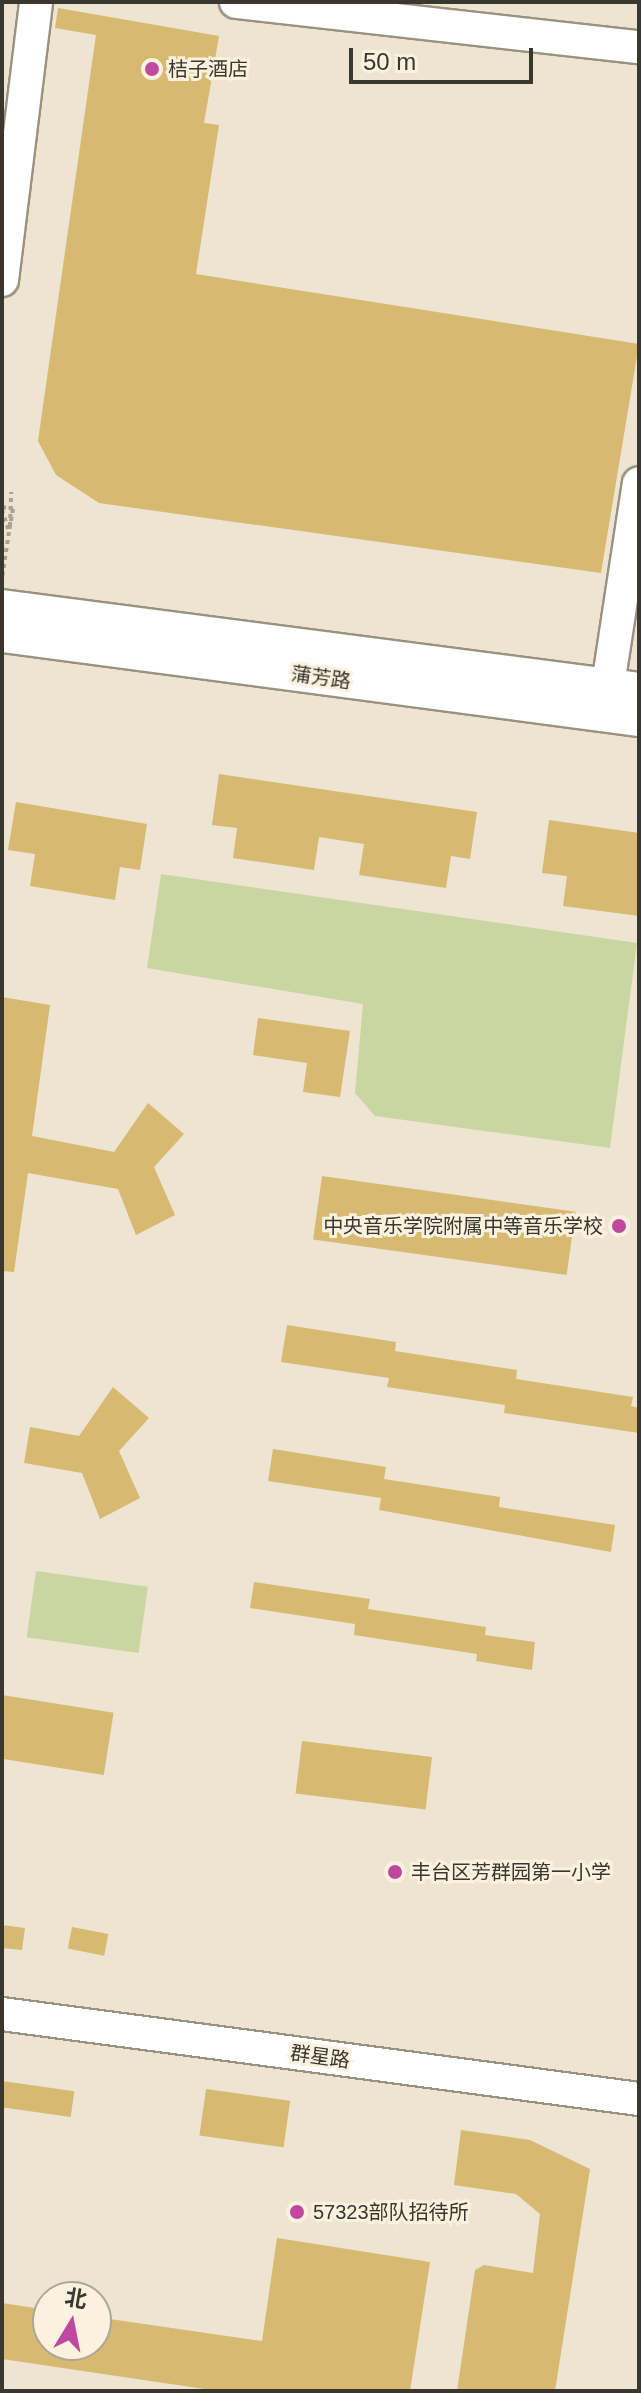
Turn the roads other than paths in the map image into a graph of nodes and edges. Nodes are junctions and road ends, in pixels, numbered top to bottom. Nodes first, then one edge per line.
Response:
1 (36, 2) edge
2 (236, 2) edge
3 (639, 47) edge
4 (2, 280) edge
5 (639, 483) edge
6 (2, 606) edge
7 (2, 636) edge
8 (623, 687) edge
9 (639, 720) edge
10 (2, 2014) edge
11 (639, 2099) edge

1 - 4 street
2 - 3 street
5 - 8 street
6 - 8 street, 蒲芳路
7 - 9 street, 蒲芳路
10 - 11 street, 群星路

